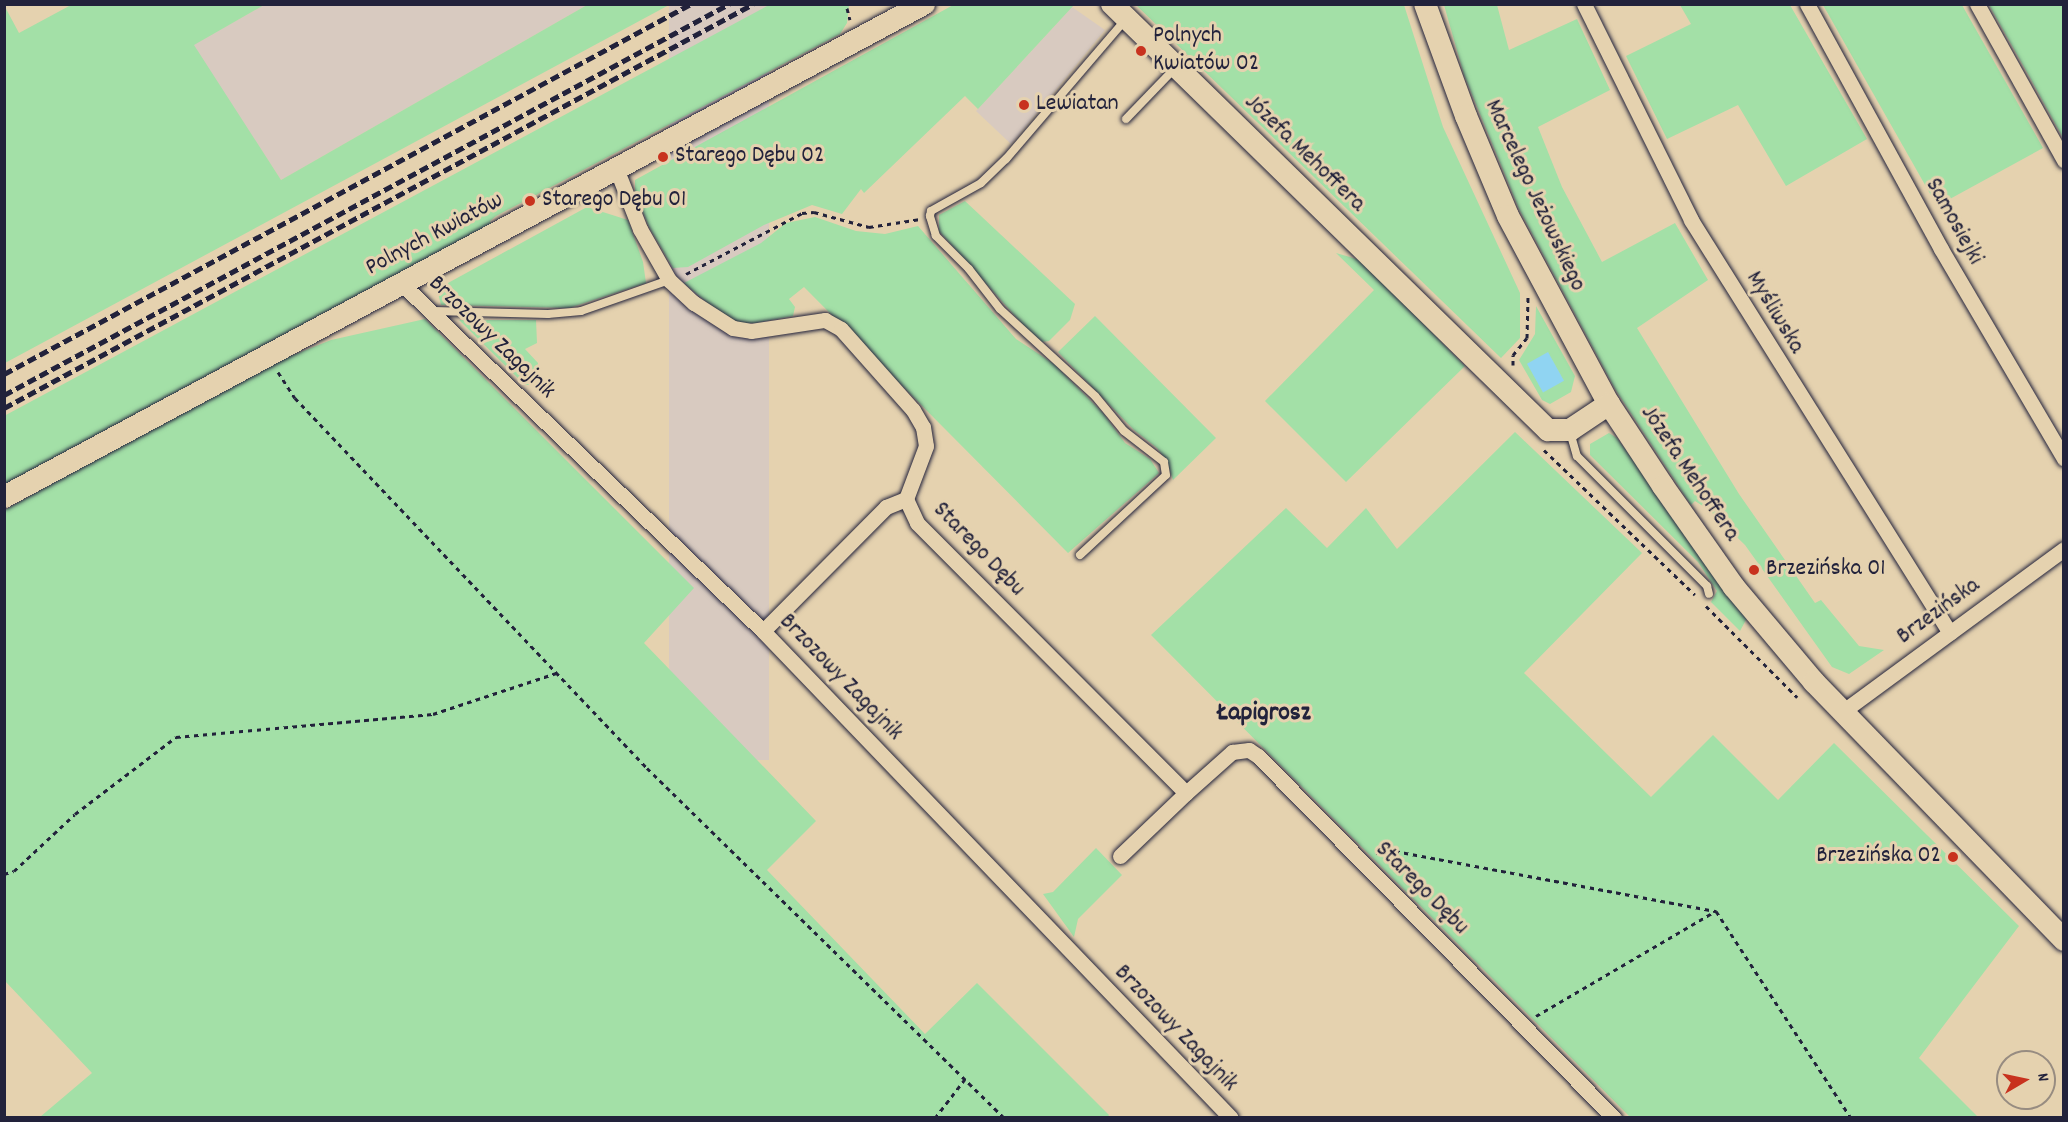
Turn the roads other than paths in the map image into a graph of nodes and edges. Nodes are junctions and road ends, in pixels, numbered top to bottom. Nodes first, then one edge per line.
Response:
1 (924, 4) edge
2 (1425, 4) edge
3 (1584, 4) edge
4 (1807, 4) edge
5 (1977, 4) edge
6 (1119, 12) edge
7 (1176, 67) junction
8 (1126, 119) dead end
9 (2064, 160) edge
10 (616, 168) junction
11 (669, 280) junction
12 (402, 284) junction
13 (434, 311) junction
14 (1609, 404) junction
15 (1570, 430) junction
16 (2064, 459) edge
17 (4, 496) edge
18 (906, 499) junction
19 (2064, 549) edge
20 (1080, 555) dead end
21 (1709, 594) dead end
22 (763, 631) junction
23 (1950, 633) junction
24 (1842, 712) junction
25 (1186, 793) junction
26 (1120, 856) dead end
27 (2064, 940) edge
28 (1231, 1118) edge
29 (1614, 1118) edge

1 - 10 street, Polnych Kwiatów
2 - 14 street, Marcelego Jeżowskiego
3 - 23 street, Myśliwska
4 - 16 street, Samosiejki
5 - 9 street
6 - 7 street, Józefa Mehoffera
6 - 20 lane
7 - 8 lane
7 - 15 street, Józefa Mehoffera
10 - 11 street, Starego Dębu
10 - 12 street, Polnych Kwiatów
11 - 13 lane
11 - 18 street, Starego Dębu
12 - 13 street, Brzozowy Zagajnik
12 - 17 street, Polnych Kwiatów
13 - 22 street, Brzozowy Zagajnik
14 - 15 street, Józefa Mehoffera
14 - 24 street, Józefa Mehoffera
15 - 21 lane
18 - 22 street
18 - 25 street, Starego Dębu
19 - 23 street, Brzezińska
22 - 28 street, Brzozowy Zagajnik
23 - 24 street, Brzezińska
24 - 27 street, Józefa Mehoffera
25 - 26 street, Starego Dębu
25 - 29 street, Starego Dębu

